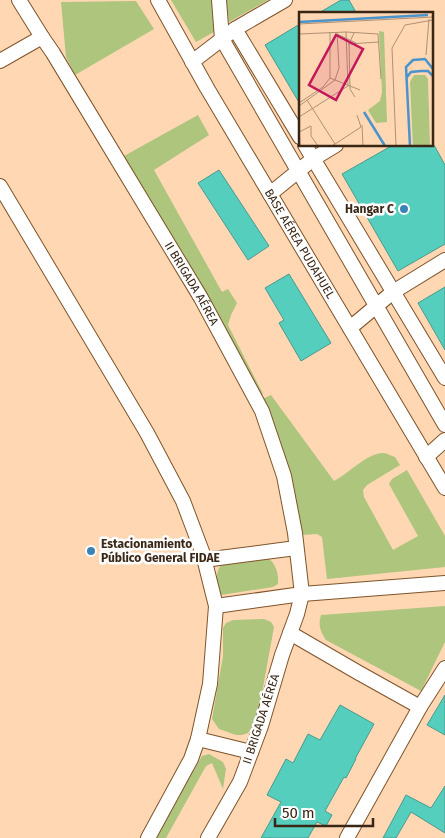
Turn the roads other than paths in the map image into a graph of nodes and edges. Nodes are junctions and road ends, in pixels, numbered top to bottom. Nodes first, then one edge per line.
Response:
1 (19, 0) edge
2 (158, 0) edge
3 (219, 0) edge
4 (286, 0) edge
5 (235, 29) junction
6 (42, 37) junction
7 (222, 39) junction
8 (0, 61) edge
9 (192, 62) junction
10 (299, 135) edge
11 (306, 146) edge
12 (334, 146) edge
13 (313, 159) junction
14 (298, 171) junction
15 (0, 186) edge
16 (270, 194) junction
17 (445, 260) edge
18 (393, 292) junction
19 (376, 306) junction
20 (350, 328) junction
21 (445, 378) edge
22 (445, 425) edge
23 (445, 440) edge
24 (426, 457) junction
25 (445, 488) edge
26 (296, 548) junction
27 (204, 560) junction
28 (445, 583) edge
29 (302, 594) junction
30 (216, 606) junction
31 (290, 632) junction
32 (445, 668) edge
33 (420, 706) junction
34 (198, 739) junction
35 (251, 752) junction
36 (148, 838) edge
37 (208, 838) edge
38 (347, 838) edge

1 - 6 street, II BRIGADA AÉREA
2 - 9 street, BASE AÉREA PUDAHUEL
3 - 7 street
4 - 5 street
5 - 7 street
5 - 10 street
6 - 8 street
6 - 26 street, II BRIGADA AÉREA
7 - 9 street
7 - 14 street
9 - 16 street, BASE AÉREA PUDAHUEL
11 - 13 street
12 - 13 street
13 - 14 street
13 - 18 street
14 - 16 street
14 - 19 street
15 - 27 street
16 - 20 street, BASE AÉREA PUDAHUEL
17 - 18 street
18 - 19 street
18 - 21 street
19 - 20 street
19 - 22 street
20 - 24 street, BASE AÉREA PUDAHUEL
23 - 24 street
24 - 25 street, BASE AÉREA PUDAHUEL
26 - 27 street
26 - 29 street, II BRIGADA AÉREA
27 - 30 street
28 - 29 street
29 - 30 street
29 - 31 street, II BRIGADA AÉREA
30 - 34 street
31 - 33 street
31 - 35 street, II BRIGADA AÉREA
32 - 33 street
33 - 38 street
34 - 35 street
34 - 36 street
35 - 37 street, II BRIGADA AÉREA

